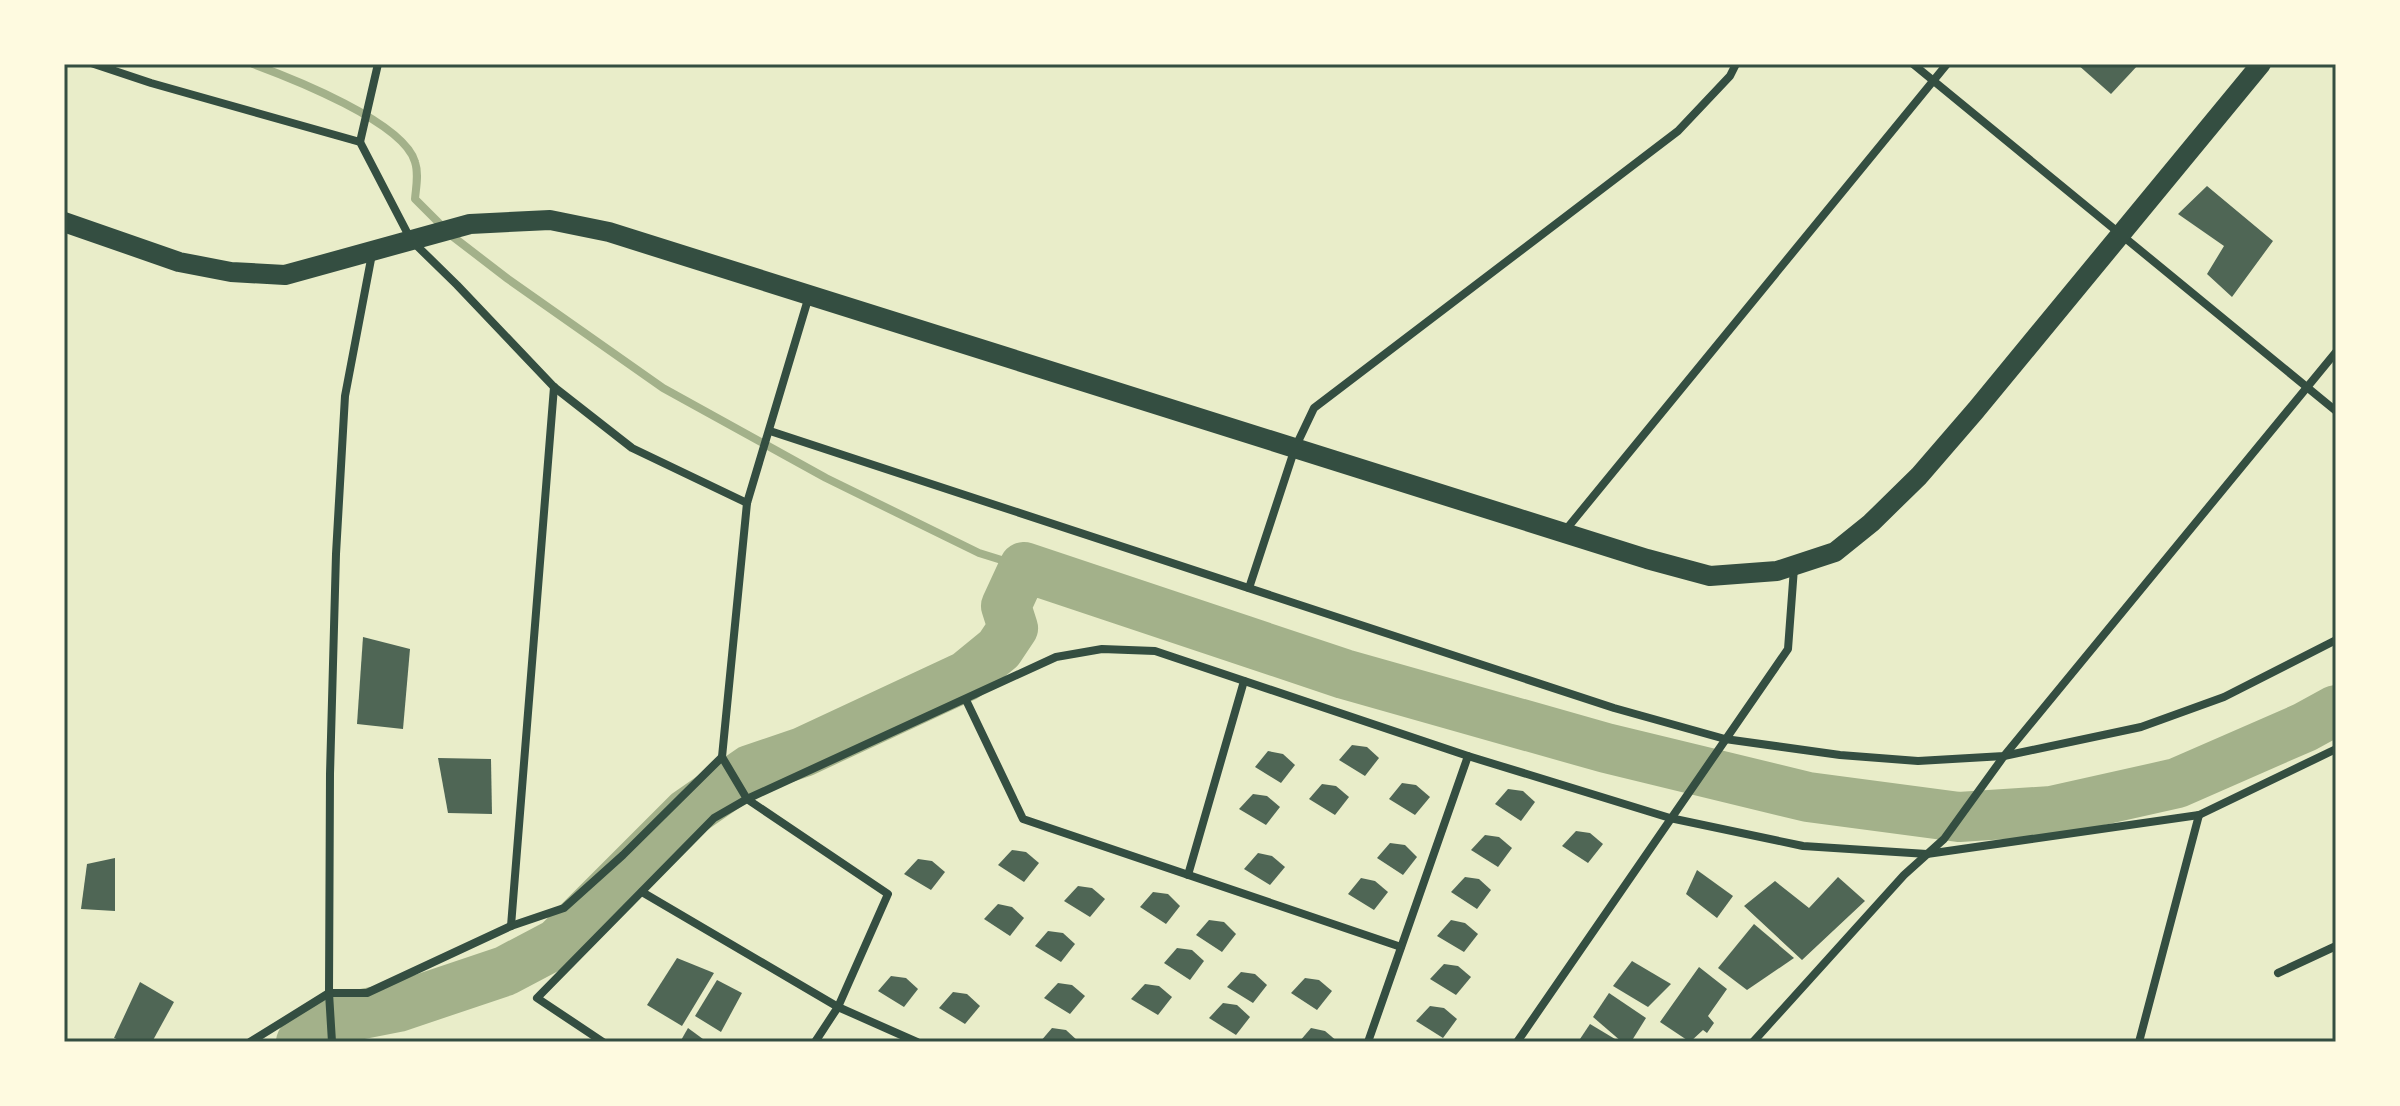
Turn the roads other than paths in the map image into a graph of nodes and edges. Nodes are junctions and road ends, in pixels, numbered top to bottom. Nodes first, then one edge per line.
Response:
1 (94, 64) edge
2 (378, 64) edge
3 (1736, 64) edge
4 (1913, 64) edge
5 (1947, 64) edge
6 (2261, 64) edge
7 (1933, 81) junction
8 (360, 142) junction
9 (64, 222) edge
10 (2121, 234) junction
11 (411, 240) junction
12 (373, 251) junction
13 (809, 295) junction
14 (2336, 352) edge
15 (554, 387) junction
16 (2307, 387) junction
17 (2336, 411) edge
18 (770, 431) junction
19 (1295, 448) junction
20 (747, 503) junction
21 (1563, 533) junction
22 (1795, 565) junction
23 (1249, 588) junction
24 (2336, 640) edge
25 (1244, 681) junction
26 (966, 700) junction
27 (1725, 739) junction
28 (2336, 749) edge
29 (1468, 756) junction
30 (2004, 756) junction
31 (722, 757) junction
32 (747, 799) junction
33 (2199, 815) junction
34 (1670, 818) junction
35 (1927, 854) junction
36 (1188, 875) junction
37 (642, 892) junction
38 (511, 926) junction
39 (2336, 946) edge
40 (1401, 947) junction
41 (2278, 973) dead end
42 (329, 993) junction
43 (838, 1007) junction
44 (332, 1041) edge
45 (250, 1042) edge
46 (603, 1042) edge
47 (815, 1042) edge
48 (917, 1042) edge
49 (1368, 1042) edge
50 (1517, 1042) edge
51 (1753, 1042) edge
52 (2139, 1042) edge

1 - 8 street
2 - 8 street
3 - 19 street
4 - 7 street
5 - 7 street
6 - 10 main road
7 - 10 street
7 - 21 street
8 - 11 street
9 - 12 main road
10 - 16 street
10 - 22 main road
11 - 12 main road
11 - 13 main road
11 - 15 street
12 - 42 street
13 - 18 street
13 - 19 main road
14 - 16 street
15 - 20 street
15 - 38 street
16 - 17 street
16 - 30 street
18 - 20 street
18 - 23 street
19 - 21 main road
19 - 23 street
20 - 31 street
21 - 22 main road
22 - 27 street
23 - 27 street
24 - 30 street
25 - 26 street
25 - 29 street
25 - 36 street
26 - 32 street
26 - 36 street
27 - 30 street
27 - 34 street
28 - 33 street
29 - 34 street
29 - 40 street
30 - 35 street
31 - 32 street
31 - 38 street
32 - 37 street
32 - 43 street
33 - 35 street
33 - 52 street
34 - 35 street
34 - 50 street
35 - 51 street
36 - 40 street
37 - 43 street
37 - 46 street
38 - 42 street
39 - 41 street
40 - 49 street
42 - 44 street
42 - 45 street
43 - 47 street
43 - 48 street

